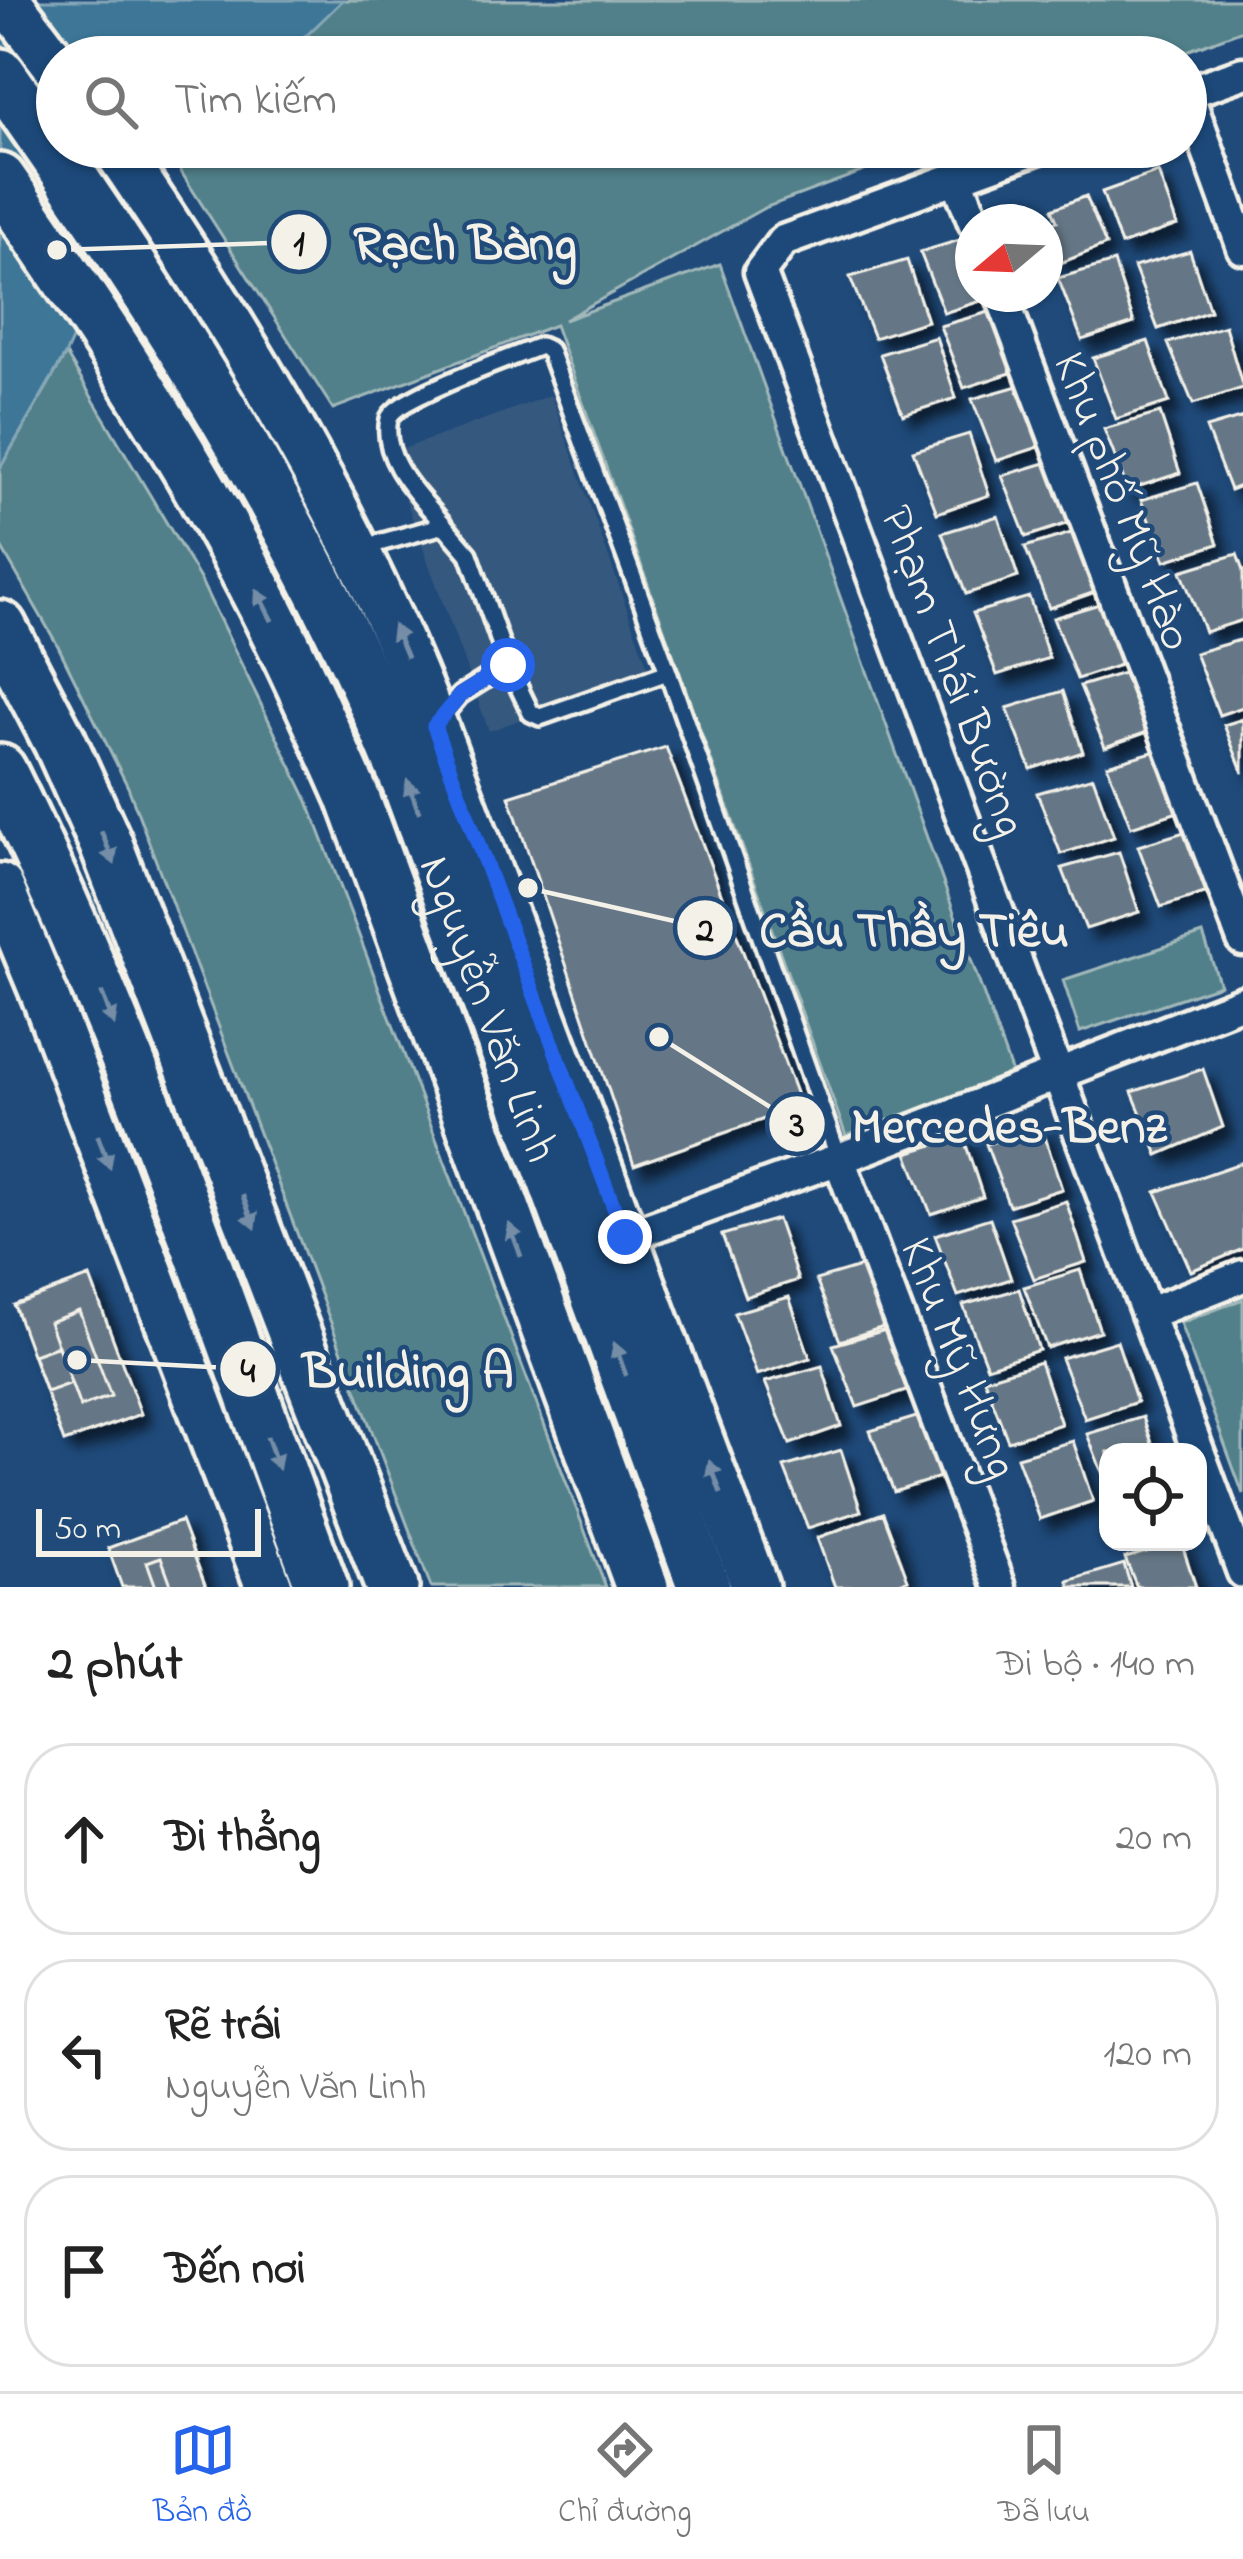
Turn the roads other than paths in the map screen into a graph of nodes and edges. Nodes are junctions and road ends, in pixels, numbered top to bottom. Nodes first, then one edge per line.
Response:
1 (7, 0) edge
2 (36, 38) edge
3 (0, 75) edge
4 (1241, 78) edge
5 (1207, 87) edge
6 (36, 126) edge
7 (1207, 150) edge
8 (66, 168) edge
9 (126, 168) edge
10 (984, 168) edge
11 (957, 178) junction
12 (0, 180) edge
13 (967, 204) edge
14 (1243, 248) edge
15 (1008, 312) edge
16 (264, 431) junction
17 (444, 525) junction
18 (358, 549) junction
19 (0, 627) edge
20 (508, 665) junction
21 (668, 672) junction
22 (434, 726) junction
23 (4, 779) edge
24 (2, 904) edge
25 (1243, 940) edge
26 (1243, 1002) edge
27 (1058, 1076) junction
28 (839, 1160) junction
29 (603, 1245) junction
30 (1243, 1276) edge
31 (1147, 1314) junction
32 (1243, 1572) edge
33 (269, 1587) edge
34 (322, 1587) edge
35 (392, 1587) edge
36 (642, 1587) edge
37 (704, 1587) edge
38 (755, 1587) edge
39 (1000, 1587) edge

1 - 2 main road
3 - 6 highway
4 - 5 street
7 - 14 street
8 - 16 highway
9 - 16 main road
10 - 11 street
11 - 13 street
11 - 27 street, Phạm Thái Bường
36 -> 12 highway, Nguyễn Văn Linh
15 - 25 street, Khu phố Mỹ Hào
16 - 18 main road, Nguyễn Văn Linh
29 -> 16 highway, Nguyễn Văn Linh
17 - 18 lane
17 - 20 lane
17 - 21 lane
22 -> 18 main road, Nguyễn Văn Linh
19 -> 35 highway
20 - 21 lane
20 - 22 lane
21 - 28 lane
22 - 29 main road, Nguyễn Văn Linh
23 -> 34 highway
24 -> 33 main road
26 - 27 street
27 - 28 street
27 - 31 street, Phạm Thái Bường
28 - 29 street
28 - 39 street, Khu Mỹ Hưng
37 -> 29 highway, Nguyễn Văn Linh
38 -> 29 main road, Nguyễn Văn Linh
30 - 31 street
31 - 32 street, Phạm Thái Bường

